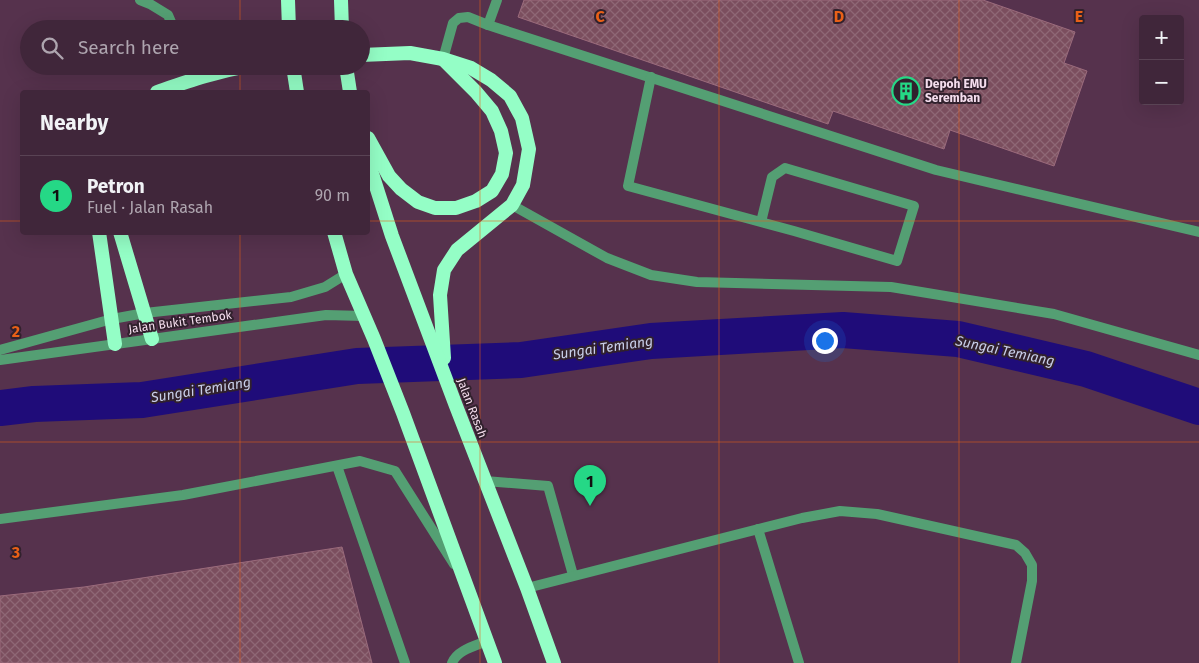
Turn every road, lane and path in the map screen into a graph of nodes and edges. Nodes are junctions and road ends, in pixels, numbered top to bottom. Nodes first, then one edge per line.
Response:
1 (140, 0) edge
2 (288, 0) edge
3 (341, 0) edge
4 (497, 0) edge
5 (170, 20) edge
6 (289, 20) edge
7 (342, 20) edge
8 (488, 25) junction
9 (370, 55) edge
10 (443, 59) junction
11 (187, 75) edge
12 (294, 75) edge
13 (347, 75) edge
14 (651, 77) junction
15 (160, 90) edge
16 (297, 90) edge
17 (350, 90) edge
18 (370, 142) edge
19 (370, 171) edge
20 (512, 205) junction
21 (761, 222) junction
22 (1199, 232) edge
23 (99, 235) edge
24 (121, 235) edge
25 (335, 235) edge
26 (346, 274) junction
27 (145, 313) junction
28 (364, 316) junction
29 (112, 319) junction
30 (435, 332) junction
31 (152, 339) junction
32 (115, 344) junction
33 (0, 350) edge
34 (1199, 355) edge
35 (0, 360) edge
36 (337, 466) junction
37 (485, 481) junction
38 (0, 519) edge
39 (758, 529) junction
40 (573, 576) junction
41 (465, 580) junction
42 (527, 588) junction
43 (487, 641) junction
44 (405, 663) edge
45 (452, 663) edge
46 (495, 663) edge
47 (554, 663) edge
48 (799, 663) edge
49 (1016, 663) edge

1 - 5 street
2 - 6 highway
3 - 7 highway
4 - 8 street
8 - 10 street
8 - 14 street
9 - 10 highway
10 - 18 highway
10 - 20 highway
11 - 15 highway
12 - 16 highway
13 - 17 highway
14 - 21 street
14 - 22 street
19 - 30 highway, Jalan Rasah
20 - 30 highway
20 - 34 street
21 - 21 street
23 - 29 highway
24 - 27 highway
25 - 26 highway
26 - 27 street, Jalan Bukit Tembok
26 - 28 highway
27 - 29 street, Jalan Bukit Tembok
27 - 31 highway
28 - 31 street, Jalan Bukit Tembok
28 - 41 highway
29 - 32 highway
29 - 33 street, Jalan Bukit Tembok
30 - 37 highway, Jalan Rasah
31 - 32 street, Jalan Bukit Tembok
32 - 35 street, Jalan Bukit Tembok
36 - 38 street
36 - 41 street
36 - 44 street
37 - 40 street
37 - 42 highway, Jalan Rasah
39 - 40 street
39 - 48 street
39 - 49 street
40 - 42 street
41 - 43 highway
42 - 47 highway, Jalan Rasah
43 - 45 street
43 - 46 highway

